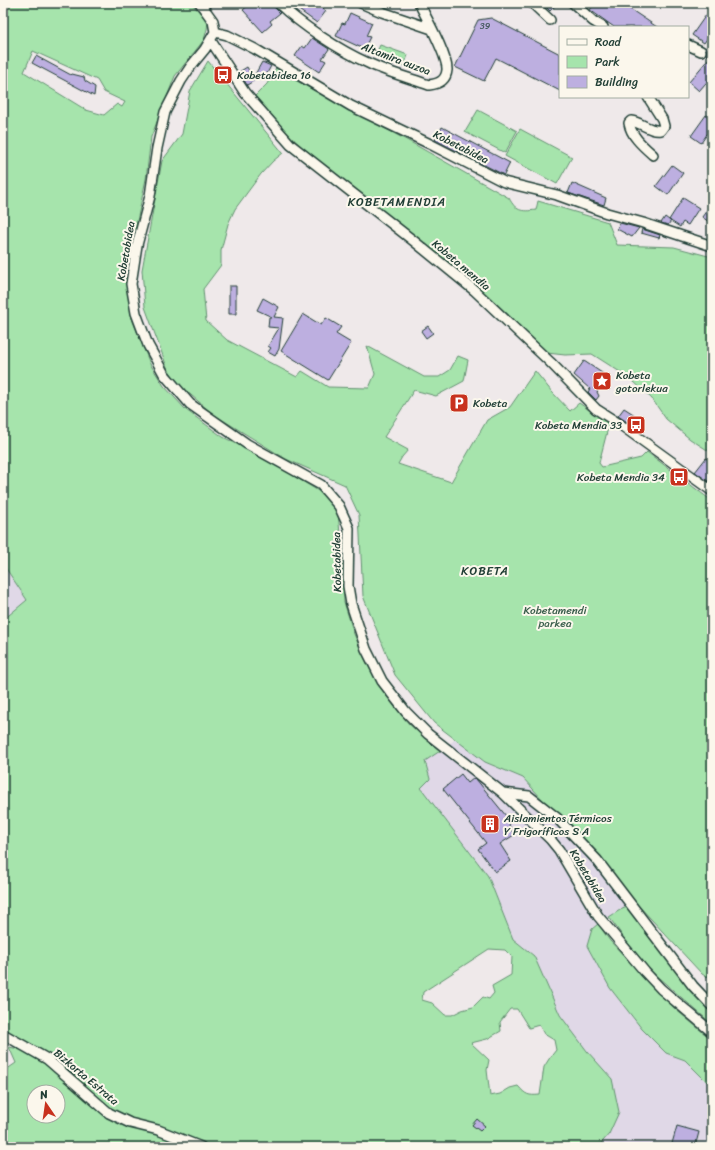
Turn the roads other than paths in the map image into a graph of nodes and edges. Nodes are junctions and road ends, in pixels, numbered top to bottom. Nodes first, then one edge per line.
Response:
1 (200, 3) edge
2 (278, 3) edge
3 (361, 3) edge
4 (419, 3) edge
5 (532, 3) edge
6 (573, 3) edge
7 (550, 20) dead end
8 (594, 24) edge
9 (432, 29) junction
10 (213, 37) junction
11 (689, 45) edge
12 (701, 50) dead end
13 (649, 98) edge
14 (653, 155) dead end
15 (712, 246) edge
16 (712, 491) edge
17 (503, 793) junction
18 (712, 1006) edge
19 (712, 1032) edge
20 (3, 1034) edge
21 (201, 1147) edge

1 - 10 street, Kobeta mendia
2 - 9 street, Altamira auzoa
3 - 9 street
4 - 9 street, Altamira auzoa
5 - 7 street
6 - 8 street
10 - 15 street, Kobetabidea
10 - 16 street, Kobeta mendia
10 - 17 street, Kobetabidea
11 - 12 street
13 - 14 street
17 - 18 street
17 - 19 street, Kobetabidea
20 - 21 street, Bizkorta Estrata

